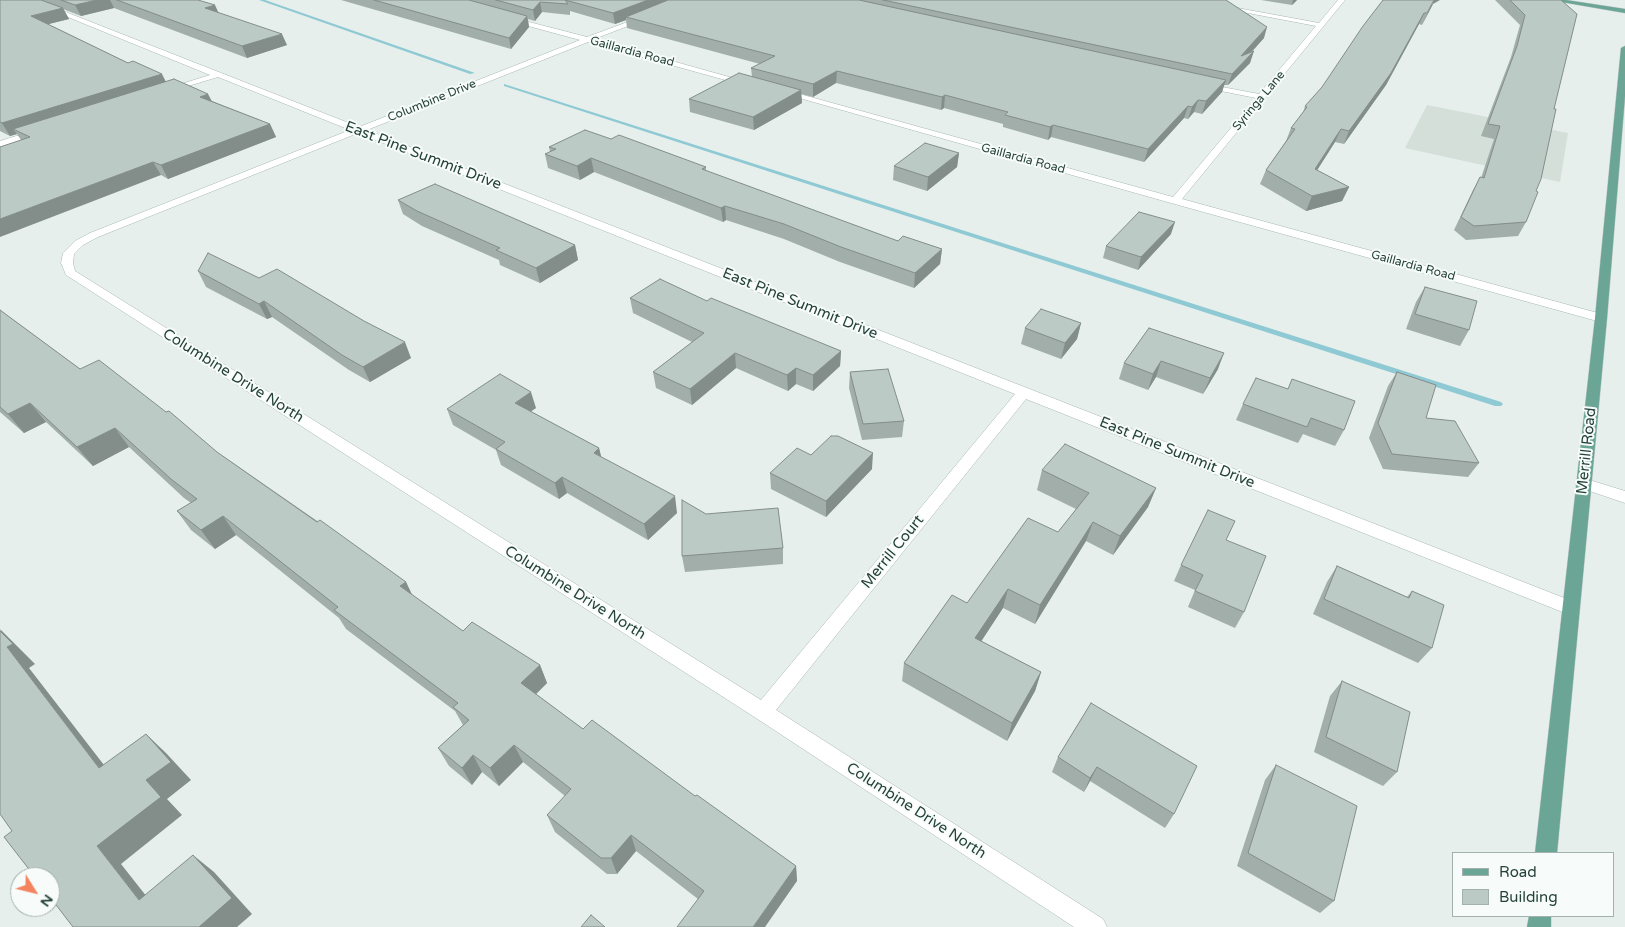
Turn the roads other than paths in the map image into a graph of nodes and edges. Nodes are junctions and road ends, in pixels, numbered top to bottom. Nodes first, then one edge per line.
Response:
1 (29, 0) edge
2 (1183, 0) edge
3 (1342, 0) edge
4 (1553, 0) edge
5 (1625, 11) edge
6 (651, 14) edge
7 (502, 16) edge
8 (1321, 25) junction
9 (588, 39) junction
10 (1625, 48) edge
11 (217, 75) junction
12 (1194, 82) edge
13 (163, 93) edge
14 (1262, 97) junction
15 (45, 130) edge
16 (359, 130) junction
17 (0, 144) edge
18 (1176, 200) junction
19 (69, 253) joint
20 (1601, 318) junction
21 (1024, 392) junction
22 (1583, 483) junction
23 (1625, 497) edge
24 (1571, 608) junction
25 (762, 712) junction
26 (1546, 852) edge
27 (1095, 927) edge

1 - 11 street, East Pine Summit Drive
2 - 8 street
3 - 8 street, Syringa Lane
4 - 5 main road
6 - 9 street, Columbine Drive
7 - 9 street, Gaillardia Road
8 - 14 street, Syringa Lane
9 - 16 street, Columbine Drive
9 - 18 street, Gaillardia Road
10 - 20 main road, Merrill Road
11 - 13 street
11 - 16 street, East Pine Summit Drive
12 - 14 street
14 - 18 street, Syringa Lane
15 - 17 street
16 - 19 street, Columbine Drive
16 - 21 street, East Pine Summit Drive
18 - 20 street, Gaillardia Road
19 - 25 street, Columbine Drive North
20 - 22 main road, Merrill Road
21 - 24 street, East Pine Summit Drive
21 - 25 street, Merrill Court
22 - 23 street
22 - 24 main road, Merrill Road
24 - 26 main road, Merrill Road
25 - 27 street, Columbine Drive North

